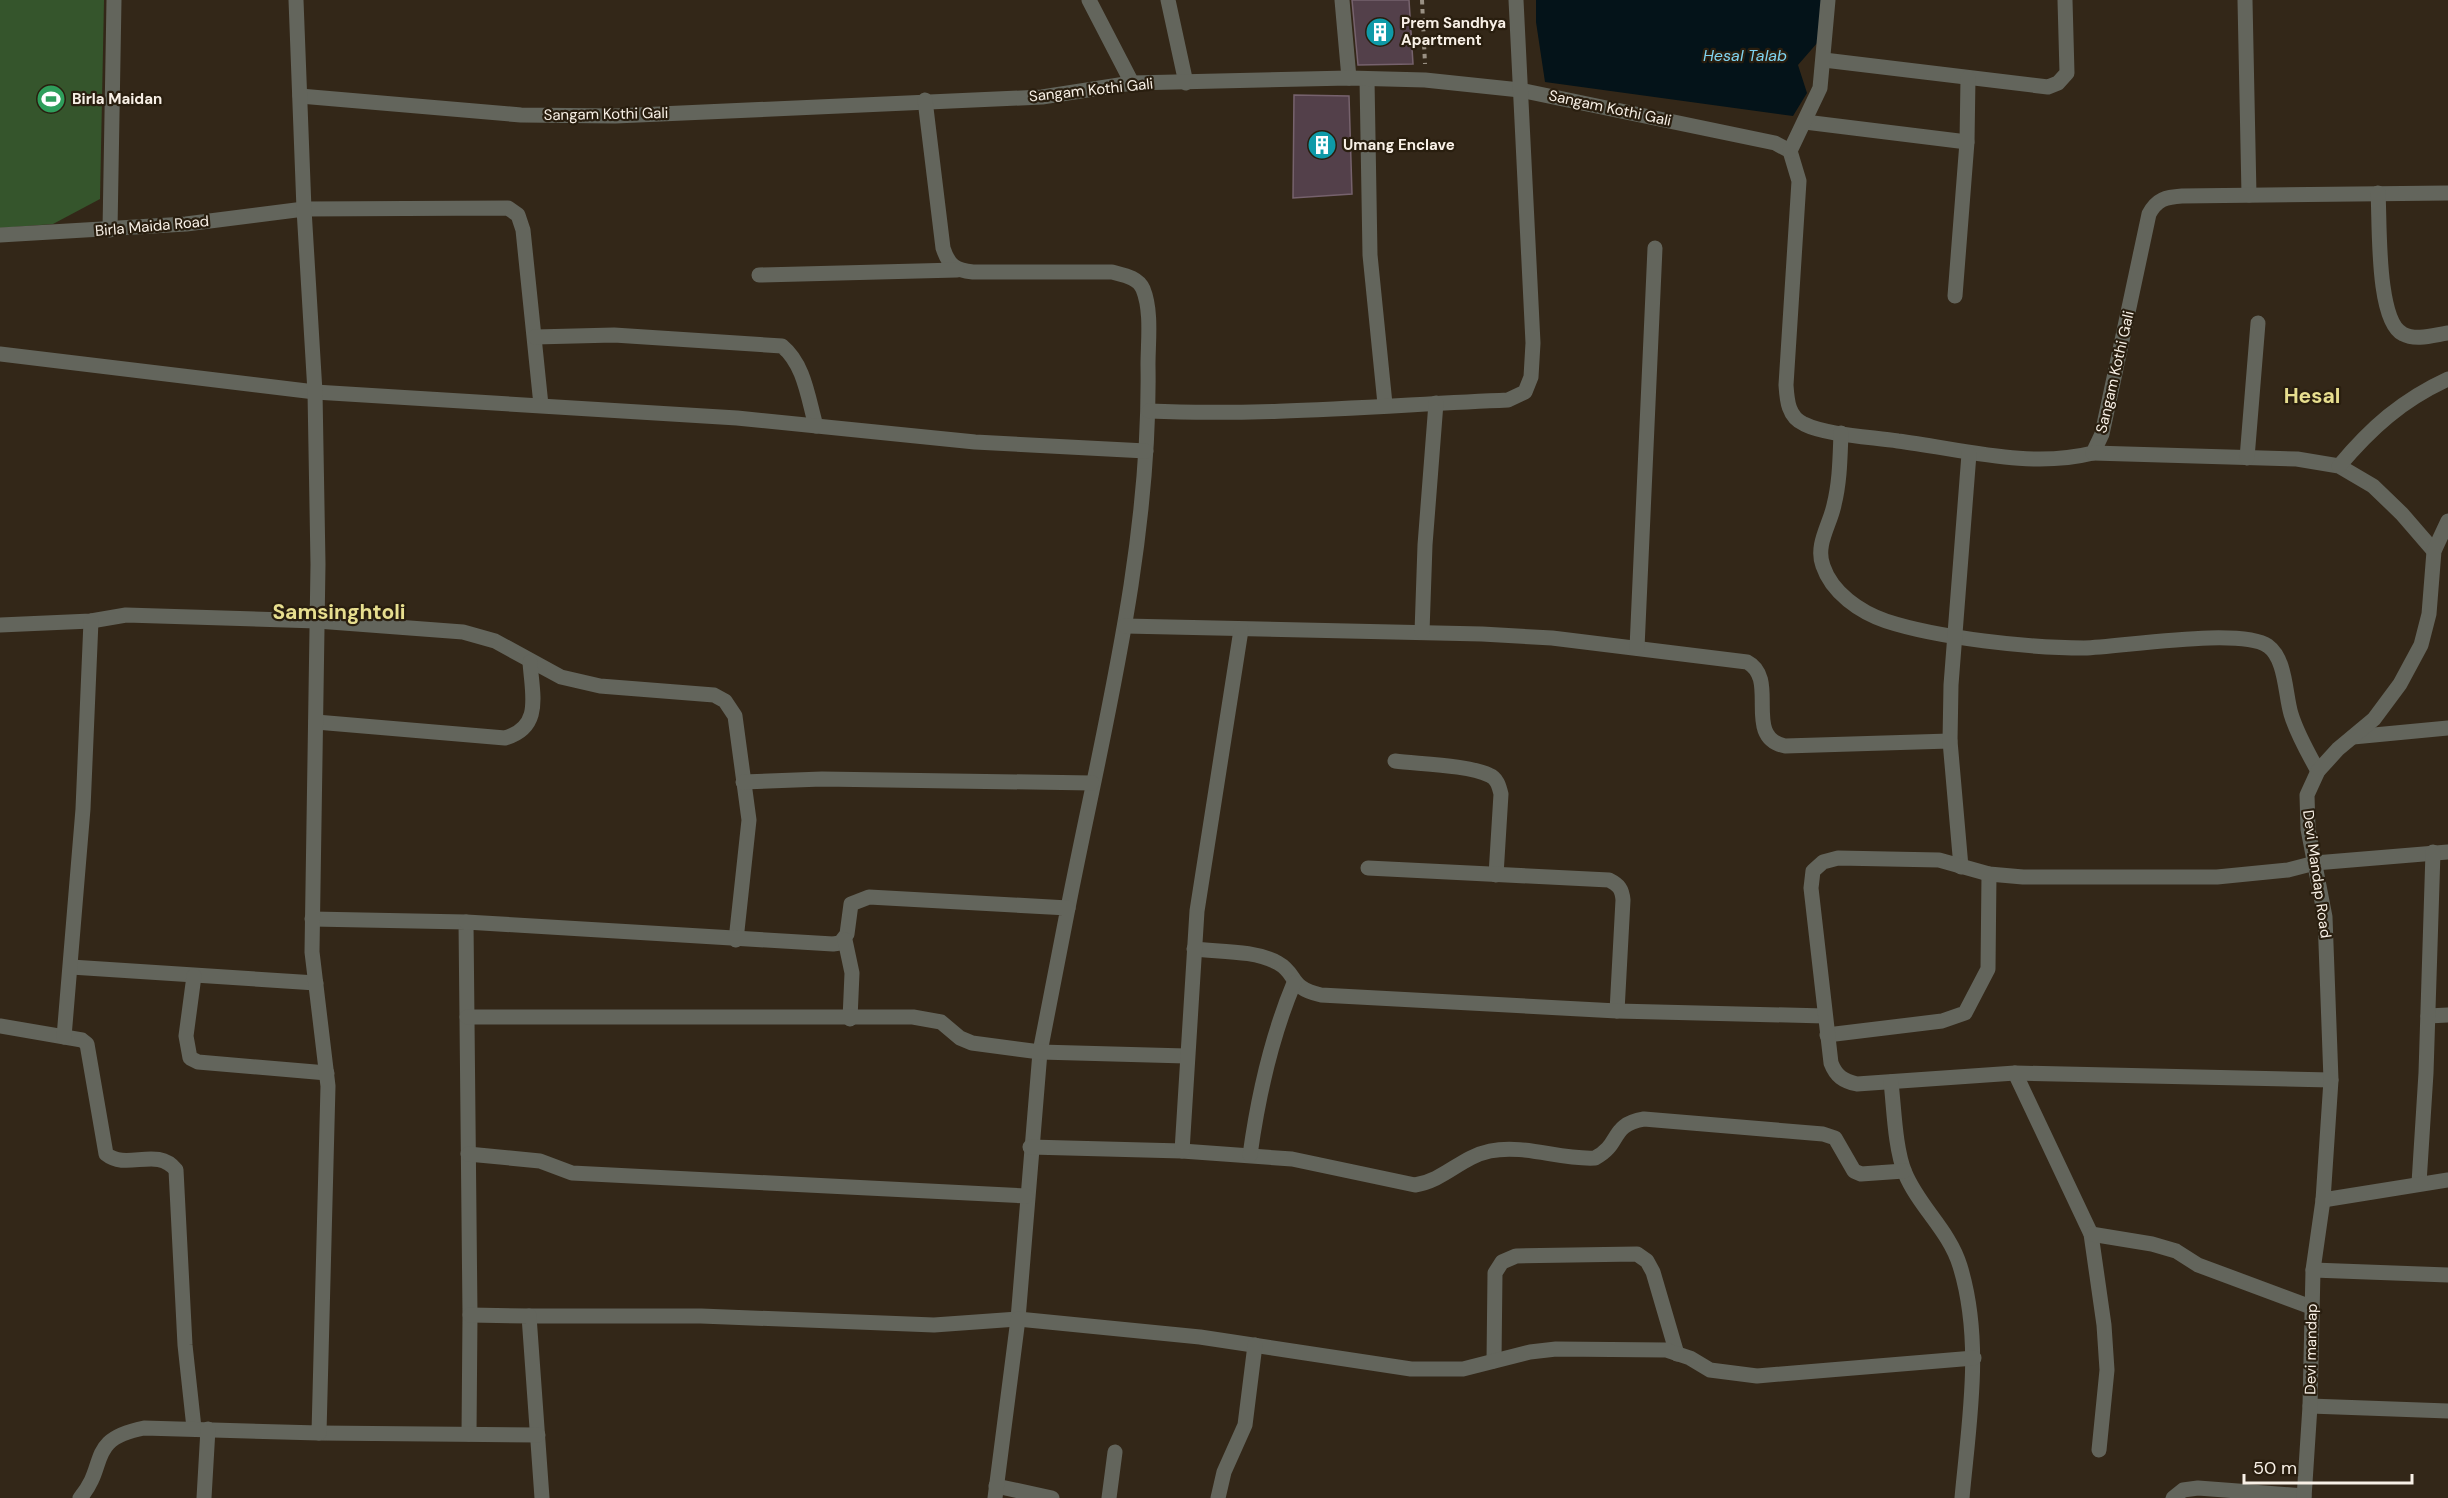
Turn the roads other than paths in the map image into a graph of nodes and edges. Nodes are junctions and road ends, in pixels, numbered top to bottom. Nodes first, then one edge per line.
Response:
1 (114, 0) edge
2 (296, 0) edge
3 (1089, 0) edge
4 (1168, 0) edge
5 (1341, 0) edge
6 (1516, 0) edge
7 (1828, 0) edge
8 (2065, 0) edge
9 (2245, 0) edge
10 (1824, 60) junction
11 (1349, 78) junction
12 (1968, 78) junction
13 (1367, 79) junction
14 (1132, 83) junction
15 (1186, 83) junction
16 (1520, 90) junction
17 (300, 96) junction
18 (925, 100) junction
19 (1805, 122) junction
20 (1967, 142) junction
21 (1790, 151) junction
22 (2378, 193) junction
23 (2448, 193) edge
24 (2249, 195) junction
25 (304, 209) junction
26 (110, 230) junction
27 (0, 235) edge
28 (1655, 248) dead end
29 (957, 270) junction
30 (759, 275) dead end
31 (1955, 296) dead end
32 (2258, 323) dead end
33 (2448, 333) edge
34 (535, 337) junction
35 (0, 354) edge
36 (2448, 379) edge
37 (315, 392) junction
38 (1436, 403) junction
39 (1385, 404) junction
40 (541, 405) junction
41 (1149, 411) junction
42 (816, 426) junction
43 (1841, 433) junction
44 (1146, 451) junction
45 (2093, 453) junction
46 (1969, 454) junction
47 (2247, 458) junction
48 (2338, 466) junction
49 (2448, 521) edge
50 (2433, 551) junction
51 (91, 621) junction
52 (317, 621) junction
53 (0, 625) edge
54 (1125, 626) junction
55 (1241, 630) junction
56 (1422, 632) junction
57 (1956, 636) junction
58 (1637, 648) junction
59 (530, 662) junction
60 (315, 722) junction
61 (2448, 728) edge
62 (2353, 737) junction
63 (1950, 741) junction
64 (1395, 761) dead end
65 (2318, 771) junction
66 (743, 782) junction
67 (1092, 783) junction
68 (2440, 852) edge
69 (2315, 863) junction
70 (1961, 867) junction
71 (1368, 868) dead end
72 (1989, 874) junction
73 (1496, 875) junction
74 (1068, 908) junction
75 (312, 919) junction
76 (466, 922) junction
77 (736, 940) junction
78 (845, 940) junction
79 (1194, 949) junction
80 (71, 967) junction
81 (194, 976) junction
82 (1293, 982) junction
83 (316, 983) junction
84 (1617, 1011) junction
85 (2448, 1015) edge
86 (1825, 1016) junction
87 (2428, 1016) junction
88 (467, 1017) junction
89 (850, 1019) junction
90 (0, 1026) edge
91 (1827, 1035) junction
92 (64, 1037) junction
93 (1040, 1052) junction
94 (1186, 1056) junction
95 (327, 1073) junction
96 (2015, 1073) junction
97 (2331, 1080) junction
98 (1891, 1082) junction
99 (1030, 1147) junction
100 (1182, 1151) junction
101 (468, 1154) junction
102 (1250, 1155) junction
103 (1904, 1171) junction
104 (2448, 1180) edge
105 (2420, 1184) junction
106 (1026, 1196) junction
107 (2323, 1200) junction
108 (2091, 1234) junction
109 (2313, 1270) junction
110 (2448, 1275) edge
111 (2311, 1307) junction
112 (470, 1315) junction
113 (529, 1316) junction
114 (1018, 1319) junction
115 (1255, 1345) junction
116 (1677, 1354) junction
117 (1974, 1359) junction
118 (1494, 1361) junction
119 (2310, 1406) junction
120 (2448, 1411) edge
121 (201, 1429) junction
122 (319, 1433) junction
123 (469, 1434) junction
124 (538, 1435) junction
125 (2099, 1450) dead end
126 (1115, 1452) dead end
127 (996, 1492) edge
128 (2304, 1497) edge
129 (80, 1498) edge
130 (204, 1498) edge
131 (542, 1498) edge
132 (1052, 1498) edge
133 (1109, 1498) edge
134 (1218, 1498) edge
135 (1962, 1498) edge
136 (2173, 1498) edge

1 - 26 street
2 - 17 street
3 - 14 street
4 - 15 street
5 - 11 street
6 - 16 street
7 - 10 street
8 - 12 street
9 - 24 street
10 - 12 street
10 - 19 street
11 - 13 street, Sangam Kothi Gali
11 - 15 street, Sangam Kothi Gali
12 - 20 street
13 - 16 street, Sangam Kothi Gali
13 - 39 street
14 - 15 street, Sangam Kothi Gali
14 - 18 street, Sangam Kothi Gali
16 - 21 street, Sangam Kothi Gali
16 - 38 street
17 - 18 street, Sangam Kothi Gali
17 - 25 street
18 - 29 street
19 - 20 street
19 - 21 street
20 - 31 street
21 - 43 street, Sangam Kothi Gali
22 - 23 street, Sangam Kothi Gali
22 - 24 street, Sangam Kothi Gali
22 - 33 street
24 - 45 street, Sangam Kothi Gali
25 - 26 street, Birla Maida Road
25 - 34 street, Birla Maida Road
25 - 37 street
26 - 27 street, Birla Maida Road
28 - 58 street
29 - 30 street
29 - 41 street
32 - 47 street
34 - 40 street
34 - 42 street
35 - 37 street
36 - 48 street
37 - 40 street
37 - 52 street
38 - 39 street
38 - 56 street
39 - 41 street
40 - 42 street
41 - 44 street
42 - 44 street
43 - 46 street, Sangam Kothi Gali
43 - 57 street
44 - 54 street
45 - 46 street, Sangam Kothi Gali
45 - 47 street
46 - 57 street
47 - 48 street
48 - 50 street
49 - 50 street, Devi Mandap Road
50 - 62 street, Devi Mandap Road
51 - 52 street
51 - 53 street
51 - 80 street
52 - 59 street
52 - 60 street
54 - 55 street
54 - 67 street
55 - 56 street
55 - 79 street
56 - 58 street
57 - 63 street
57 - 65 street
58 - 63 street
59 - 60 street
59 - 66 street
60 - 75 street
61 - 62 street
62 - 65 street, Devi Mandap Road
63 - 70 street
64 - 73 street
65 - 69 street, Devi Mandap Road
66 - 67 street
66 - 77 street
67 - 74 street
68 - 69 street
68 - 87 street
69 - 72 street
69 - 97 street, Devi Mandap Road
70 - 72 street
70 - 86 street
71 - 73 street
72 - 91 street
73 - 84 street
74 - 78 street
74 - 93 street
75 - 76 street
75 - 83 street
76 - 77 street
76 - 88 street
77 - 78 street
78 - 89 street
79 - 82 street
79 - 94 street
80 - 81 street
80 - 92 street
81 - 83 street
81 - 95 street
82 - 84 street
82 - 102 street
83 - 95 street
84 - 86 street
85 - 87 street
86 - 91 street
87 - 105 street
88 - 89 street
88 - 101 street
89 - 93 street
90 - 92 street
91 - 98 street
92 - 121 street
93 - 94 street
93 - 99 street
94 - 100 street
95 - 122 street
96 - 97 street
96 - 98 street
96 - 108 street
97 - 107 street, Devi Mandap Road
98 - 103 street
99 - 100 street
99 - 106 street
100 - 102 street
101 - 106 street
101 - 112 street
102 - 103 street
103 - 117 street
104 - 105 street
105 - 107 street
106 - 114 street
107 - 109 street, Devi mandap
108 - 111 street
108 - 125 street
109 - 110 street
109 - 111 street, Devi mandap
111 - 119 street, Devi mandap
112 - 113 street
112 - 123 street
113 - 114 street
113 - 124 street
114 - 115 street
114 - 127 street
115 - 118 street
115 - 134 street
116 - 117 street
116 - 118 street
116 - 118 street
117 - 135 street
119 - 120 street
119 - 128 street, Devi mandap
121 - 122 street
121 - 129 street
121 - 130 street
122 - 123 street
123 - 124 street
124 - 131 street
126 - 133 street
127 - 132 street
128 - 136 street

